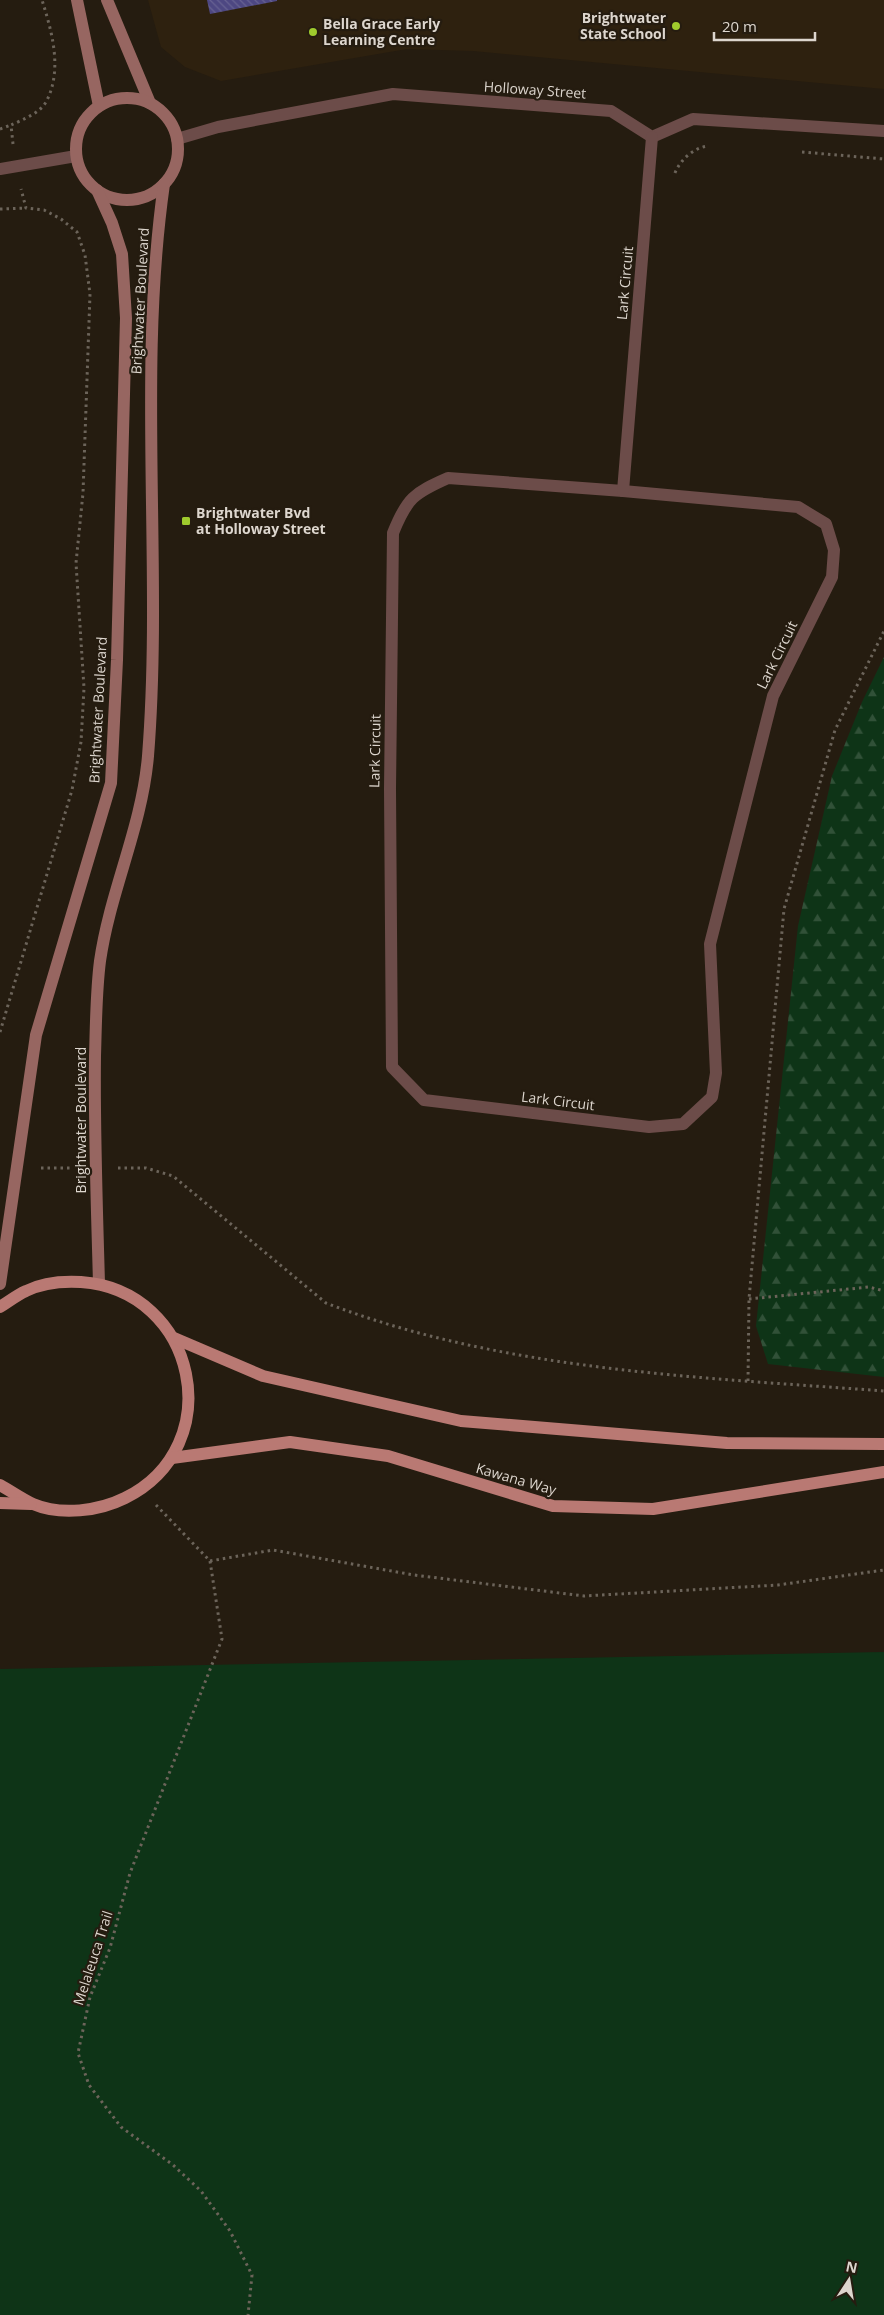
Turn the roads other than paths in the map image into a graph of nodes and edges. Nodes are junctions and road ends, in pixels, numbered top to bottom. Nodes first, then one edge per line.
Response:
1 (77, 0) edge
2 (107, 0) edge
3 (150, 104) junction
4 (99, 106) junction
5 (884, 131) edge
6 (652, 138) junction
7 (177, 139) junction
8 (76, 156) junction
9 (0, 169) edge
10 (164, 184) junction
11 (97, 190) junction
12 (623, 491) junction
13 (0, 1284) edge
14 (99, 1284) junction
15 (0, 1307) edge
16 (174, 1338) junction
17 (884, 1444) edge
18 (172, 1458) junction
19 (884, 1472) edge
20 (0, 1485) edge
21 (0, 1503) edge
22 (34, 1505) junction

1 - 4 street
2 - 3 street
3 - 4 street
3 - 7 street
4 - 8 street
5 - 6 street
6 - 7 street, Holloway Street
6 - 12 street, Lark Circuit
7 - 10 street
8 - 9 street
8 - 11 street
10 - 11 street
10 - 14 street, Brightwater Boulevard
11 - 13 street, Brightwater Boulevard
12 - 12 street, Lark Circuit
14 - 15 main road
14 - 16 main road
16 - 17 main road
16 - 18 main road
18 - 19 main road, Kawana Way
18 - 22 main road
20 - 22 main road
21 - 22 main road

